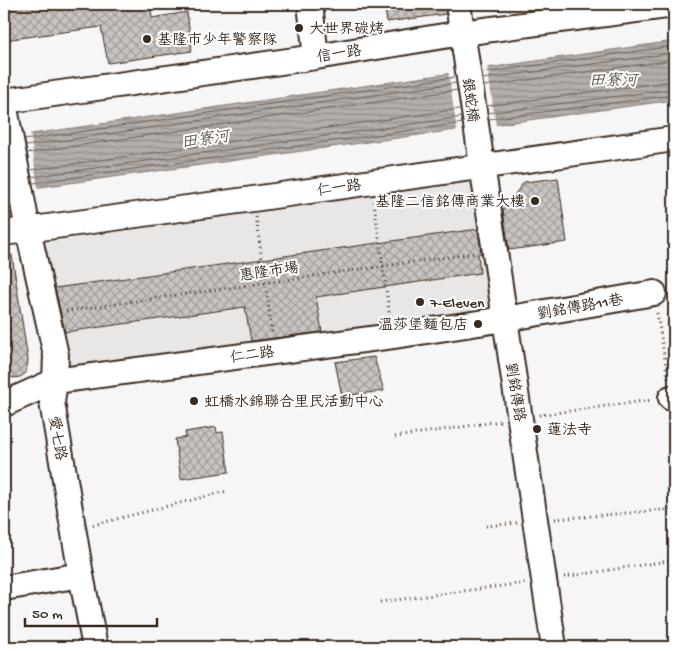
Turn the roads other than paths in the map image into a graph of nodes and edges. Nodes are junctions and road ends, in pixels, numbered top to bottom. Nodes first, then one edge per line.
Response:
1 (310, 4) edge
2 (458, 4) edge
3 (674, 5) edge
4 (462, 33) junction
5 (316, 57) junction
6 (4, 102) edge
7 (674, 139) edge
8 (481, 166) junction
9 (28, 230) junction
10 (4, 233) edge
11 (654, 293) road end
12 (505, 319) junction
13 (55, 381) junction
14 (4, 404) edge
15 (81, 575) junction
16 (4, 588) edge
17 (95, 647) edge
18 (554, 647) edge

1 - 5 street
2 - 4 street, 銀蛇橋
3 - 4 street, 信一路
4 - 5 street, 信一路
4 - 8 street, 銀蛇橋
5 - 6 street, 信一路
6 - 9 street, 愛七路
7 - 8 street, 仁一路
8 - 9 street, 仁一路
8 - 12 street, 劉銘傳路
9 - 10 street, 仁一路
9 - 13 street, 愛七路
11 - 12 street, 劉銘傳路11巷
12 - 13 street, 仁二路
12 - 18 street, 劉銘傳路
13 - 14 street, 仁二路
13 - 15 street, 愛七路
15 - 16 street
15 - 17 street, 愛七路

